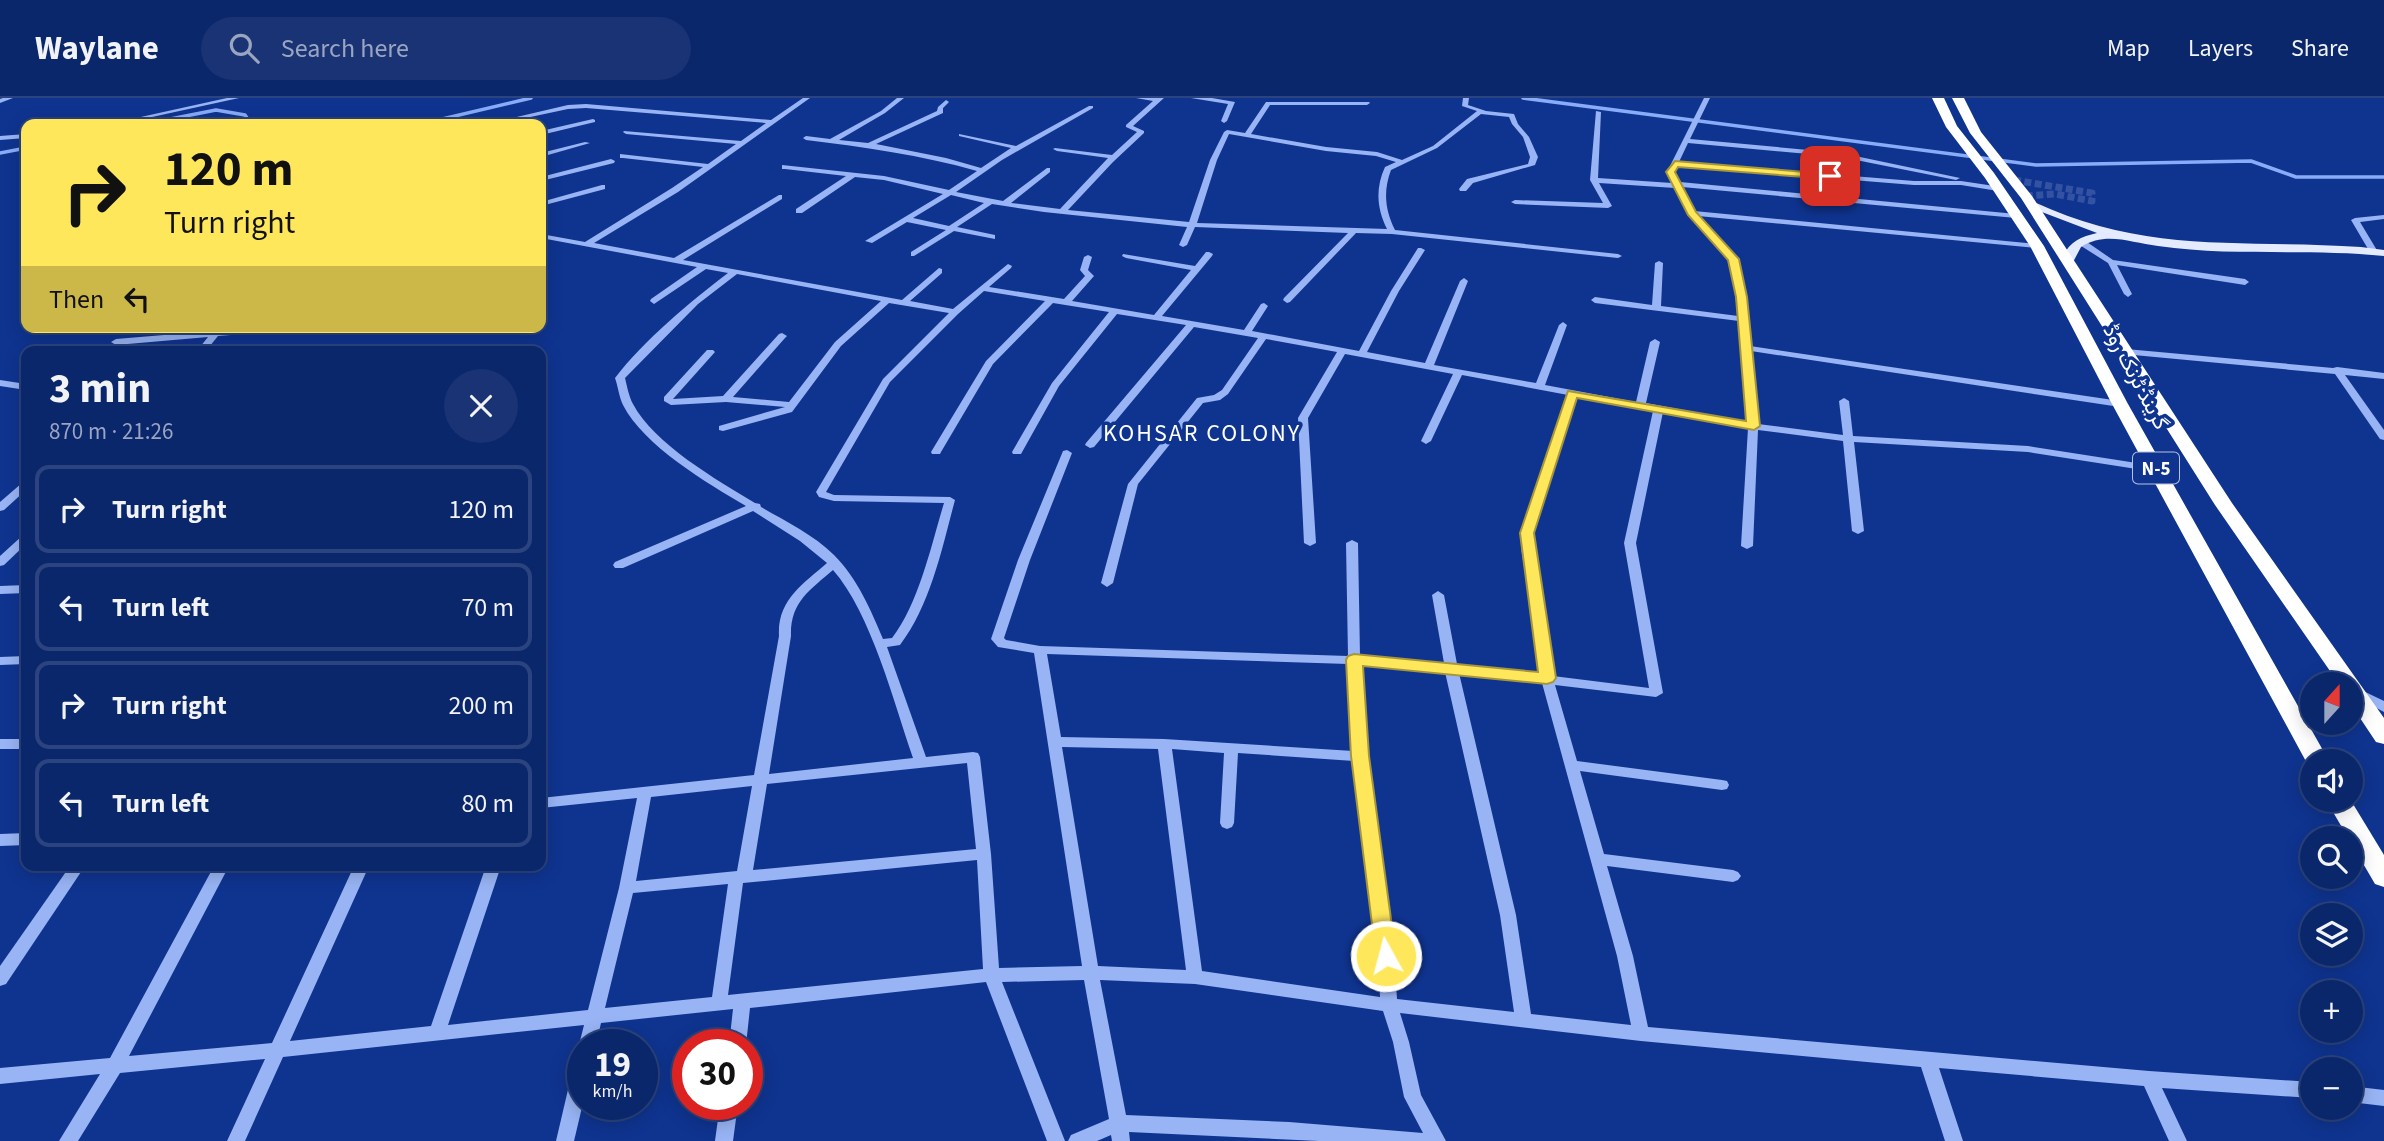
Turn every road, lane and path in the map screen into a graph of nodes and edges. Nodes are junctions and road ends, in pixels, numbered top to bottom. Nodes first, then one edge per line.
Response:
1 (10, 98) edge
2 (236, 98) edge
3 (807, 98) edge
4 (901, 98) edge
5 (1139, 98) edge
6 (1194, 98) edge
7 (1466, 98) edge
8 (1707, 98) edge
9 (1938, 98) edge
10 (1958, 98) edge
11 (1160, 99) edge
12 (0, 101) edge
13 (1304, 101) edge
14 (946, 102) dead end
15 (568, 103) edge
16 (1367, 103) dead end
17 (1091, 107) dead end
18 (1483, 111) junction
19 (1598, 112) dead end
20 (136, 119) edge
21 (509, 119) edge
22 (593, 121) dead end
23 (1224, 121) dead end
24 (773, 122) junction
25 (546, 132) edge
26 (626, 132) dead end
27 (961, 135) dead end
28 (1247, 135) junction
29 (21, 136) edge
30 (0, 138) edge
31 (806, 138) dead end
32 (831, 141) junction
33 (1685, 141) junction
34 (587, 143) dead end
35 (744, 143) junction
36 (869, 145) junction
37 (1018, 148) junction
38 (1057, 149) dead end
39 (546, 154) edge
40 (1841, 155) junction
41 (623, 156) dead end
42 (1113, 157) junction
43 (611, 161) dead end
44 (1402, 162) junction
45 (1675, 164) junction
46 (710, 166) junction
47 (785, 167) dead end
48 (982, 170) junction
49 (1046, 170) dead end
50 (854, 174) junction
51 (546, 178) edge
52 (1856, 178) junction
53 (1594, 180) junction
54 (1999, 181) junction
55 (1676, 185) junction
56 (603, 187) dead end
57 (1463, 189) dead end
58 (950, 192) junction
59 (779, 197) dead end
60 (990, 202) junction
61 (1515, 202) dead end
62 (546, 203) edge
63 (1004, 204) junction
64 (2023, 210) junction
65 (799, 211) dead end
66 (1063, 211) junction
67 (1691, 213) junction
68 (2384, 217) edge
69 (905, 219) junction
70 (1194, 225) junction
71 (950, 229) junction
72 (1354, 231) junction
73 (1392, 232) junction
74 (2110, 234) junction
75 (546, 237) edge
76 (992, 237) dead end
77 (869, 241) dead end
78 (2081, 242) junction
79 (587, 244) junction
80 (1183, 245) dead end
81 (2038, 246) junction
82 (1421, 250) dead end
83 (2379, 253) edge
84 (914, 254) dead end
85 (1209, 254) dead end
86 (1126, 256) dead end
87 (1618, 256) dead end
88 (1088, 257) dead end
89 (677, 260) junction
90 (2068, 261) junction
91 (2111, 262) junction
92 (1659, 263) dead end
93 (704, 266) junction
94 (1008, 266) dead end
95 (1197, 269) junction
96 (939, 271) dead end
97 (736, 272) junction
98 (1464, 281) dead end
99 (2245, 282) dead end
100 (982, 288) junction
101 (2128, 294) dead end
102 (887, 300) junction
103 (1051, 300) junction
104 (1287, 300) dead end
105 (1595, 300) dead end
106 (654, 301) dead end
107 (1066, 302) junction
108 (903, 303) junction
109 (1264, 306) dead end
110 (1656, 309) junction
111 (1115, 311) junction
112 (955, 312) junction
113 (1157, 317) junction
114 (1743, 319) junction
115 (1193, 323) junction
116 (1563, 325) dead end
117 (1246, 332) junction
118 (199, 333) edge
119 (782, 336) dead end
120 (1264, 336) junction
121 (116, 342) dead end
122 (1655, 342) dead end
123 (1746, 348) junction
124 (1342, 351) junction
125 (710, 352) dead end
126 (2126, 352) junction
127 (1361, 355) junction
128 (1428, 367) junction
129 (2337, 370) junction
130 (1458, 373) junction
131 (2384, 376) edge
132 (0, 383) edge
133 (21, 386) edge
134 (1539, 387) junction
135 (1573, 393) junction
136 (726, 399) junction
137 (1844, 401) dead end
138 (792, 405) junction
139 (1640, 406) junction
140 (2121, 407) junction
141 (1659, 408) junction
142 (2166, 415) junction
143 (1754, 426) junction
144 (723, 428) dead end
145 (2384, 437) edge
146 (1849, 439) junction
147 (1426, 441) dead end
148 (1090, 445) dead end
149 (936, 452) dead end
150 (1017, 452) dead end
151 (1067, 453) dead end
152 (2157, 469) junction
153 (21, 489) edge
154 (756, 506) junction
155 (0, 508) edge
156 (1858, 531) dead end
157 (21, 543) edge
158 (1353, 543) dead end
159 (1310, 544) dead end
160 (1747, 546) dead end
161 (0, 562) edge
162 (834, 563) junction
163 (620, 565) dead end
164 (1107, 583) dead end
165 (21, 589) edge
166 (0, 590) edge
167 (1438, 596) dead end
168 (878, 644) junction
169 (1040, 650) junction
170 (0, 660) edge
171 (21, 660) edge
172 (1354, 660) junction
173 (1451, 667) junction
174 (2341, 672) edge
175 (1547, 678) junction
176 (2363, 694) edge
177 (2363, 705) edge
178 (2384, 707) edge
179 (2384, 736) edge
180 (1054, 741) junction
181 (0, 744) edge
182 (21, 744) edge
183 (1164, 744) junction
184 (1231, 748) junction
185 (2311, 749) edge
186 (1360, 756) junction
187 (921, 763) junction
188 (1572, 765) junction
189 (759, 781) junction
190 (1722, 785) dead end
191 (645, 792) junction
192 (546, 802) edge
193 (2345, 812) edge
194 (1227, 823) dead end
195 (21, 839) edge
196 (0, 840) edge
197 (984, 854) junction
198 (1598, 859) junction
199 (75, 871) edge
200 (219, 871) edge
201 (360, 871) edge
202 (492, 871) edge
203 (1733, 876) dead end
204 (740, 877) junction
205 (2384, 877) edge
206 (627, 888) junction
207 (1091, 973) junction
208 (991, 975) junction
209 (1195, 977) junction
210 (0, 979) edge
211 (742, 1001) junction
212 (719, 1003) junction
213 (1389, 1005) junction
214 (594, 1015) junction
215 (1524, 1020) junction
216 (591, 1029) edge
217 (739, 1029) edge
218 (437, 1033) junction
219 (1641, 1034) junction
220 (278, 1050) junction
221 (1927, 1058) junction
222 (116, 1064) junction
223 (0, 1076) edge
224 (2149, 1079) junction
225 (2300, 1089) edge
226 (2363, 1096) edge
227 (2384, 1098) edge
228 (570, 1120) edge
229 (727, 1120) edge
230 (1120, 1132) edge
231 (1276, 1135) edge
232 (68, 1141) edge
233 (236, 1141) edge
234 (565, 1141) edge
235 (724, 1141) edge
236 (1056, 1141) edge
237 (1077, 1141) edge
238 (1421, 1141) edge
239 (1437, 1141) edge
240 (1954, 1141) edge
241 (2178, 1141) edge

1 - 12 street
2 - 20 street
3 - 24 street
4 - 32 street
5 - 11 street
6 - 23 street
7 - 18 street
8 - 33 street
9 - 54 highway, گرینڈ ٹرنک روڈ / N-5
10 - 54 highway, گرینڈ ٹرنک روڈ / N-5
11 - 42 street
13 - 16 street
13 - 28 street
14 - 36 street
15 - 21 street
15 - 24 street
17 - 37 street
18 - 44 street
18 - 57 street
19 - 53 street
22 - 25 street
24 - 35 street
26 - 35 street
27 - 37 street
28 - 44 street
28 - 70 street
29 - 30 street
31 - 32 street
32 - 36 street
33 - 40 street
33 - 45 street
34 - 39 street
35 - 46 street
36 - 48 street
37 - 48 street
38 - 42 street
40 - 52 street
40 - 54 street
41 - 46 street
42 - 66 street
43 - 51 street
44 - 73 street
45 - 52 street
45 - 55 street
46 - 79 street
47 - 50 street
48 - 58 street
49 - 63 street
50 - 58 street
50 - 65 street
52 - 54 street
53 - 55 street
53 - 61 street
54 - 64 highway, گرینڈ ٹرنک روڈ / N-5
55 - 64 street
55 - 67 street
56 - 62 street
58 - 60 street
58 - 69 street
59 - 89 street
60 - 63 street
60 - 71 street
63 - 66 street
64 - 74 main road
64 - 81 highway, گرینڈ ٹرنک روڈ / N-5
64 - 90 highway, گرینڈ ٹرنک روڈ / N-5
66 - 70 street
67 - 81 street
67 - 114 street
68 - 83 street
69 - 71 street
69 - 77 street
70 - 72 street
70 - 80 street
71 - 76 street
71 - 84 street
72 - 73 street
72 - 104 street
73 - 87 street
74 - 78 main road
74 - 83 main road
75 - 79 street
78 - 90 main road
78 - 91 street
79 - 89 street
81 - 140 highway, گرینڈ ٹرنک روڈ / N-5
82 - 127 street
85 - 95 street
86 - 95 street
88 - 107 street
89 - 93 street
90 - 126 highway, گرینڈ ٹرنک روڈ / N-5
91 - 99 street
91 - 101 street
92 - 110 street
93 - 97 street
93 - 106 street
94 - 100 street
95 - 113 street
96 - 108 street
97 - 102 street
97 - 154 street
98 - 128 street
100 - 103 street
100 - 112 street
102 - 108 street
102 - 138 street
103 - 107 street
103 - 149 street
105 - 110 street
107 - 111 street
108 - 112 street
109 - 117 street
110 - 114 street
111 - 113 street
111 - 150 street
112 - 168 street
113 - 115 street
114 - 123 street
115 - 117 street
115 - 148 street
116 - 134 street
117 - 120 street
118 - 121 street
119 - 136 street
120 - 124 street
120 - 164 street
122 - 139 street
123 - 140 street
123 - 143 street
124 - 127 street
124 - 159 street
125 - 136 street
126 - 129 street
126 - 142 highway, گرینڈ ٹرنک روڈ / N-5
127 - 128 street
128 - 130 street
129 - 131 street
129 - 145 street
130 - 134 street
130 - 147 street
132 - 133 street
134 - 135 street
135 - 139 street
135 - 175 street
136 - 138 street
137 - 146 street
138 - 144 street
139 - 141 street
140 - 142 highway
140 - 152 highway, گرینڈ ٹرنک روڈ / N-5
141 - 143 street
141 - 175 street
142 - 174 highway, گرینڈ ٹرنک روڈ / N-5
143 - 146 street
143 - 160 street
146 - 152 street
146 - 156 street
151 - 169 street
152 - 185 highway, گرینڈ ٹرنک روڈ / N-5
153 - 155 street
154 - 162 street
154 - 163 street
157 - 161 street
158 - 172 street
162 - 168 street
162 - 189 street
165 - 166 street
167 - 173 street
168 - 187 street
169 - 172 street
169 - 180 street
170 - 171 street
172 - 173 street
172 - 186 street
173 - 175 street
173 - 215 street
175 - 188 street
176 - 178 street
177 - 179 highway, گرینڈ ٹرنک روڈ / N-5
180 - 183 street
180 - 207 street
181 - 182 street
183 - 184 street
183 - 209 street
184 - 186 street
184 - 194 street
186 - 213 street
187 - 189 street
187 - 197 street
188 - 190 street
188 - 198 street
189 - 191 street
189 - 204 street
191 - 192 street
191 - 206 street
193 - 205 highway
195 - 196 street
197 - 204 street
197 - 208 street
198 - 203 street
198 - 219 street
199 - 210 street
200 - 222 street
201 - 220 street
202 - 218 street
204 - 206 street
204 - 212 street
206 - 214 street
207 - 208 street
207 - 209 street
207 - 230 street
208 - 211 street
208 - 236 street
209 - 213 street
211 - 212 street
211 - 217 street
212 - 214 street
213 - 215 street
213 - 239 street
214 - 216 street
214 - 218 street
215 - 219 street
218 - 220 street
219 - 221 street
220 - 222 street
220 - 233 street
221 - 224 street
221 - 240 street
222 - 223 street
222 - 232 street
224 - 225 street
224 - 241 street
226 - 227 street
228 - 234 street
229 - 235 street
230 - 231 street
230 - 237 street
231 - 238 street

